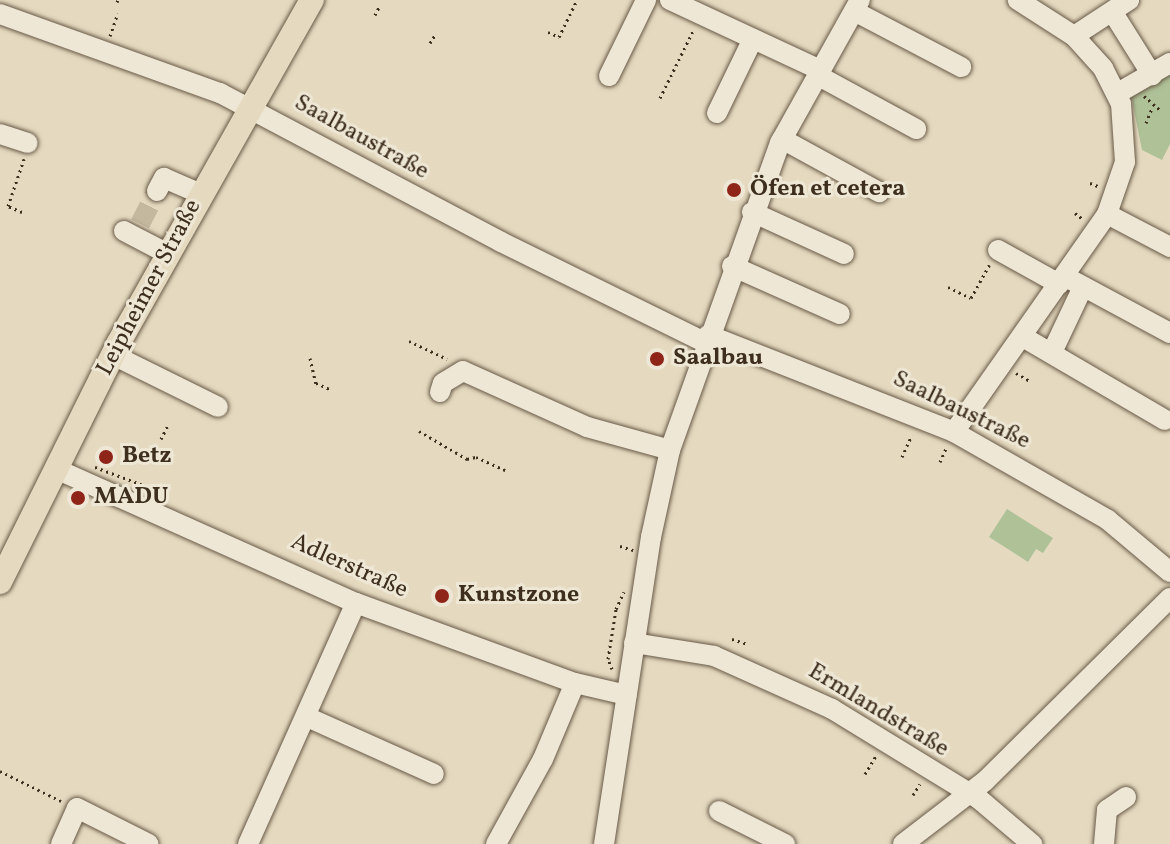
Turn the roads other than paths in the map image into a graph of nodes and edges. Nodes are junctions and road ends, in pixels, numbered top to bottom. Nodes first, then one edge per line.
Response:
1 (312, 0) edge
2 (670, 0) edge
3 (1018, 0) edge
4 (1129, 0) edge
5 (643, 1) edge
6 (857, 6) edge
7 (0, 14) edge
8 (1115, 16) dead end
9 (1074, 36) junction
10 (753, 39) junction
11 (1170, 63) edge
12 (961, 67) dead end
13 (818, 72) junction
14 (609, 76) dead end
15 (1146, 82) junction
16 (1118, 93) junction
17 (249, 107) junction
18 (717, 113) dead end
19 (916, 129) dead end
20 (0, 134) edge
21 (782, 139) junction
22 (26, 151) road end
23 (166, 190) dead end
24 (879, 192) dead end
25 (201, 194) junction
26 (752, 212) junction
27 (1107, 214) junction
28 (138, 232) dead end
29 (1170, 247) edge
30 (168, 254) junction
31 (844, 254) dead end
32 (994, 258) road end
33 (732, 266) junction
34 (1058, 286) junction
35 (840, 314) dead end
36 (1170, 333) edge
37 (1023, 337) junction
38 (707, 339) junction
39 (1055, 342) dead end
40 (113, 355) junction
41 (440, 392) dead end
42 (218, 407) dead end
43 (1165, 420) dead end
44 (954, 432) junction
45 (670, 450) junction
46 (56, 469) junction
47 (1170, 572) edge
48 (0, 582) edge
49 (1170, 598) edge
50 (356, 603) junction
51 (634, 643) junction
52 (575, 683) junction
53 (627, 695) junction
54 (307, 717) junction
55 (434, 774) dead end
56 (970, 794) junction
57 (1126, 797) dead end
58 (719, 811) dead end
59 (61, 844) edge
60 (149, 844) edge
61 (248, 844) edge
62 (496, 844) edge
63 (604, 844) edge
64 (785, 844) edge
65 (903, 844) edge
66 (1032, 844) edge
67 (1104, 844) edge

1 - 17 main road, Leipheimer Straße
2 - 10 street
3 - 9 street
4 - 9 street
5 - 14 street
6 - 12 street
6 - 13 street
7 - 17 street, Saalbaustraße
8 - 15 street
9 - 16 street
10 - 13 street
10 - 18 street
11 - 15 street
13 - 19 street
13 - 21 street
15 - 16 street
16 - 27 street
17 - 25 main road, Leipheimer Straße
17 - 38 street, Saalbaustraße
20 - 22 street
21 - 24 street
21 - 26 street
23 - 25 street
25 - 30 main road, Leipheimer Straße
26 - 31 street
26 - 33 street
27 - 29 street
27 - 34 street
28 - 30 street
30 - 40 main road, Leipheimer Straße
32 - 34 street
33 - 35 street
33 - 38 street
34 - 36 street
34 - 37 street
34 - 39 street
37 - 43 street
37 - 44 street
38 - 44 street, Saalbaustraße
38 - 45 street
40 - 42 street
40 - 46 main road, Leipheimer Straße
41 - 45 street
44 - 47 street, Saalbaustraße
45 - 51 street
46 - 48 main road, Leipheimer Straße
46 - 50 street, Adlerstraße
49 - 56 street
50 - 52 street, Adlerstraße
50 - 54 street
51 - 53 street
51 - 56 street, Ermlandstraße
52 - 53 street, Adlerstraße
52 - 62 street
53 - 63 street
54 - 55 street
54 - 61 street
56 - 65 street
56 - 66 street, Ermlandstraße
57 - 67 street
58 - 64 street
59 - 60 street

